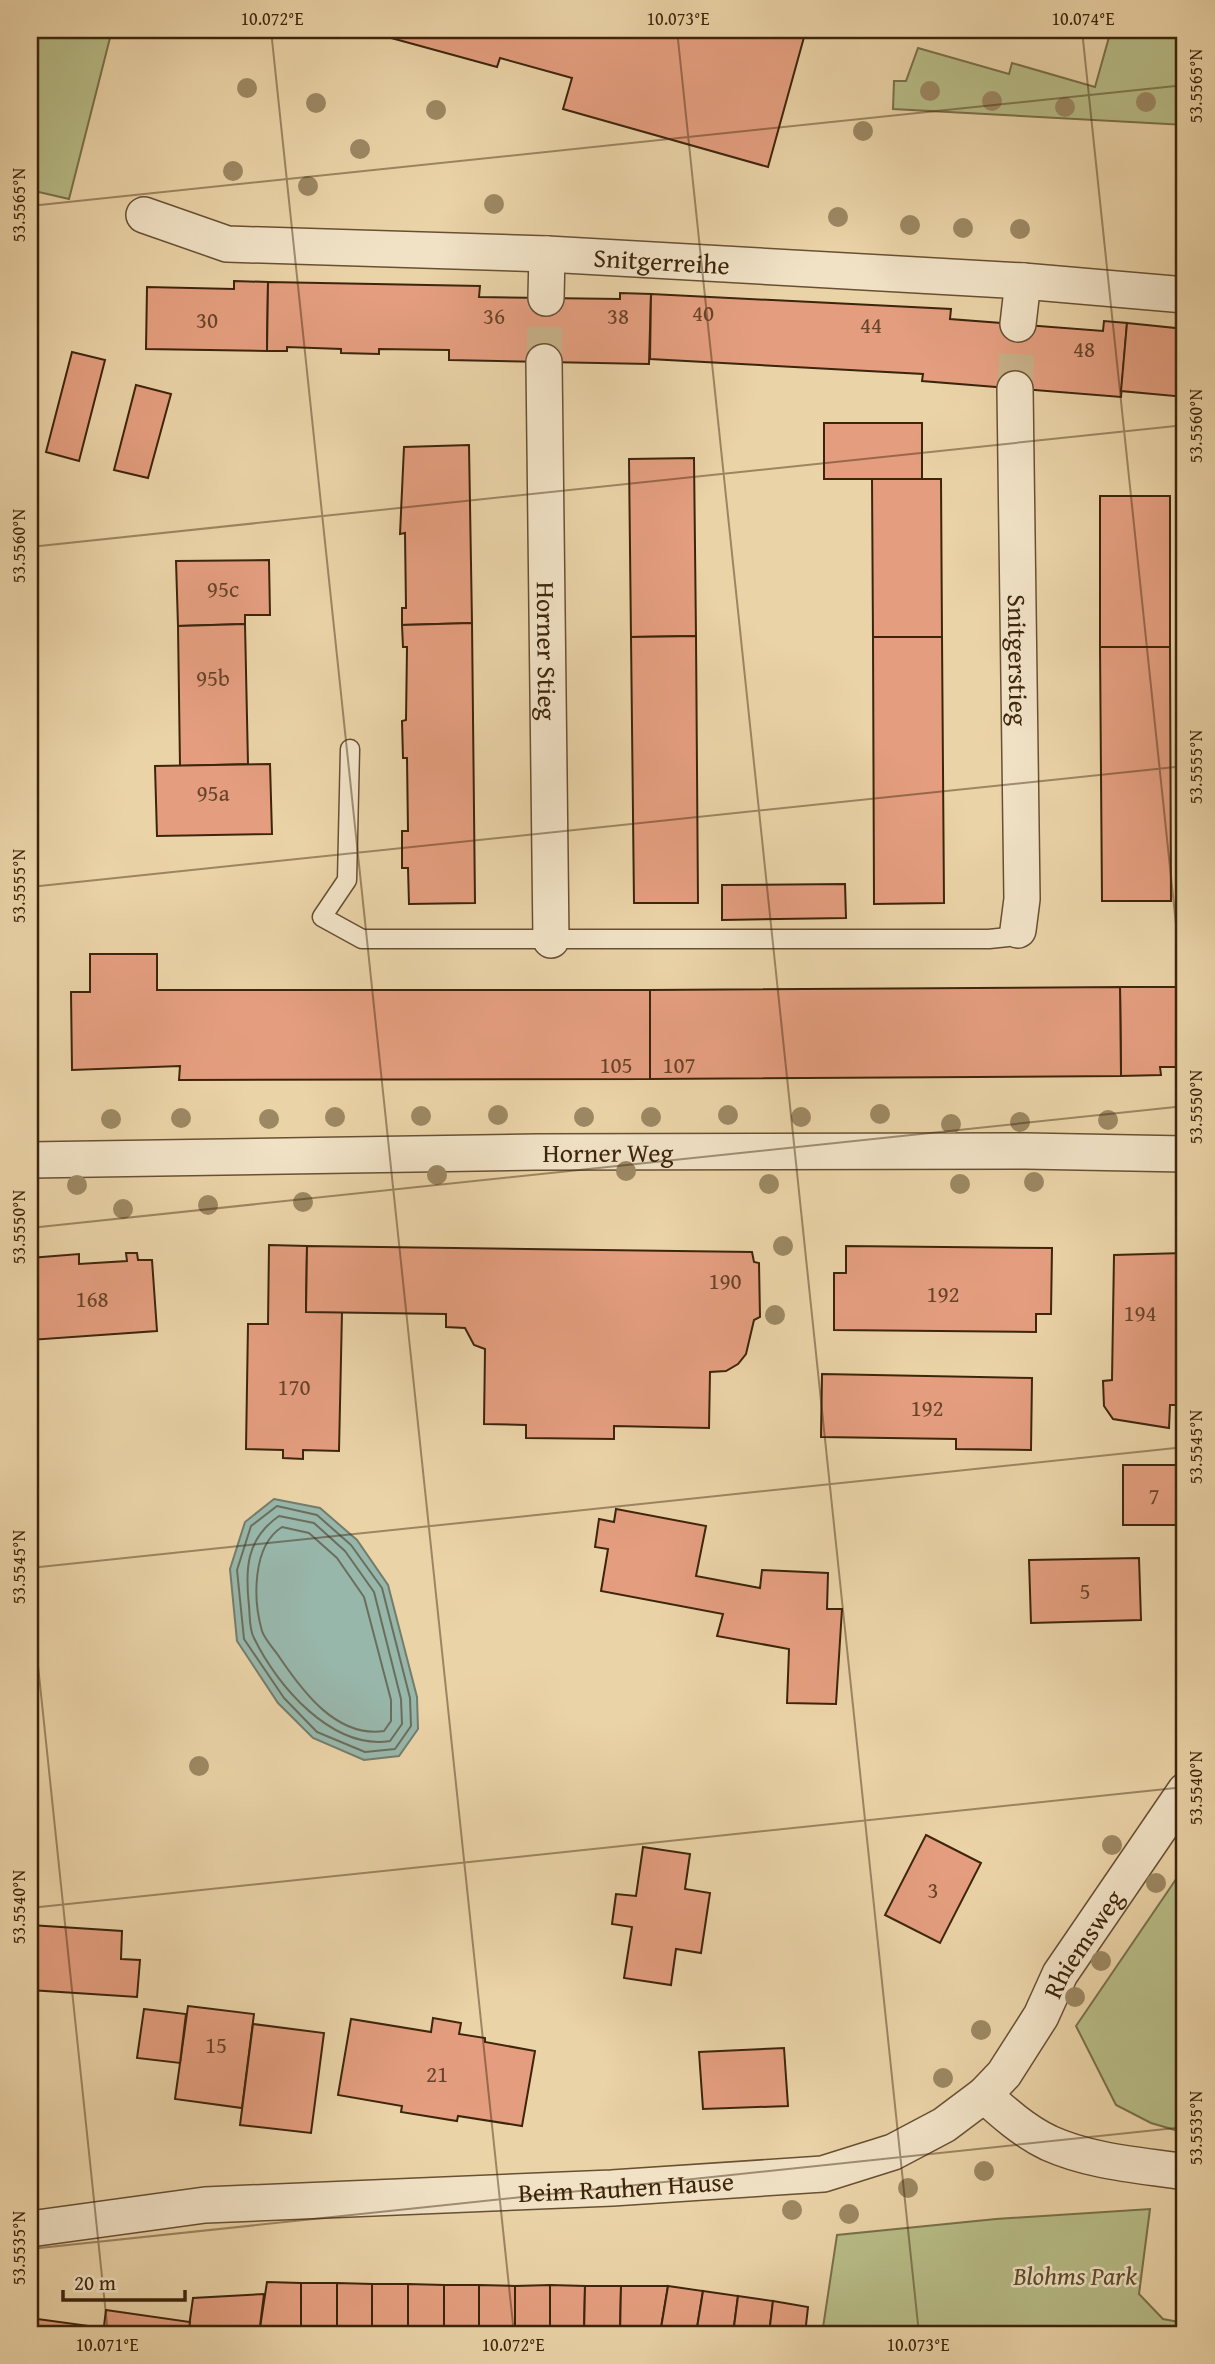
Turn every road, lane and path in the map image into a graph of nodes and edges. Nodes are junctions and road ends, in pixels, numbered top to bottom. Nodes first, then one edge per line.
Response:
1 (144, 215) dead end
2 (547, 254) junction
3 (1023, 281) junction
4 (1185, 295) edge
5 (546, 298) tunnel mouth
6 (1018, 324) tunnel mouth
7 (544, 362) tunnel mouth
8 (1015, 389) tunnel mouth
9 (350, 749) dead end
10 (1018, 930) joint
11 (551, 940) junction
12 (1185, 1154) edge
13 (30, 1160) edge
14 (1185, 1791) edge
15 (984, 2095) junction
16 (1185, 2172) edge
17 (30, 2229) edge

1 - 2 street, Snitgerreihe
2 - 3 street, Snitgerreihe
2 - 5 street
3 - 4 street, Snitgerreihe
3 - 6 street
7 - 11 street, Horner Stieg
8 - 10 street, Snitgerstieg
9 - 11 lane
10 - 11 lane
12 - 13 street, Horner Weg
14 - 15 street, Rhiemsweg
15 - 16 street
15 - 17 street, Beim Rauhen Hause

